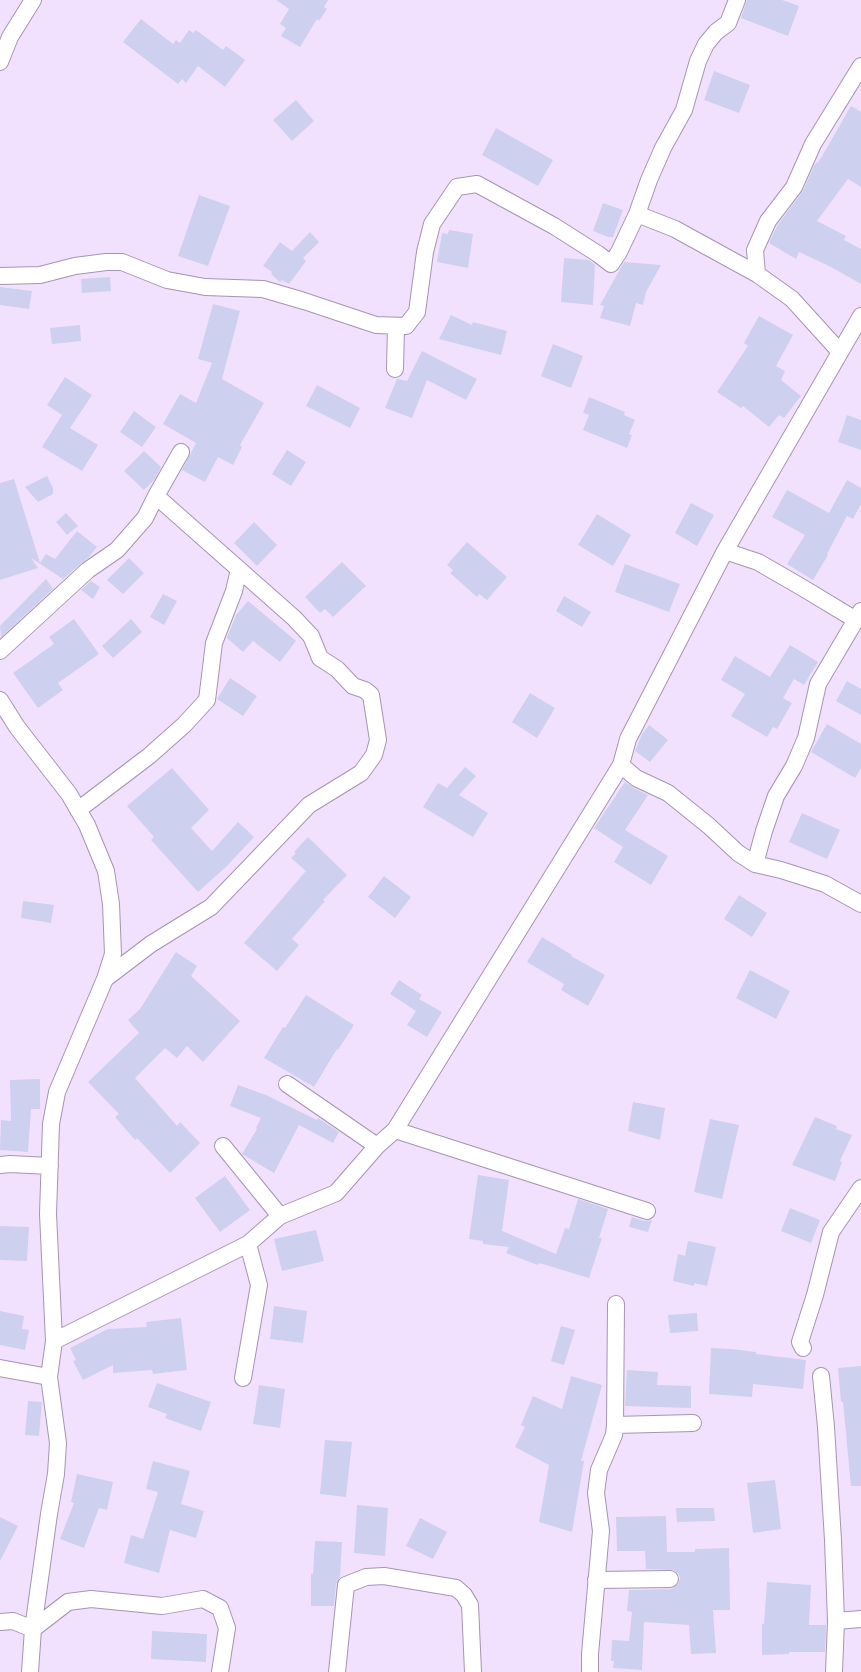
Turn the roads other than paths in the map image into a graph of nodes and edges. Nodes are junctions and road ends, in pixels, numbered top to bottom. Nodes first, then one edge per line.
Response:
1 (33, 0) edge
2 (737, 0) edge
3 (0, 62) edge
4 (861, 66) edge
5 (637, 214) junction
6 (757, 274) junction
7 (0, 276) edge
8 (861, 316) edge
9 (396, 326) junction
10 (840, 352) junction
11 (395, 369) dead end
12 (181, 452) dead end
13 (156, 496) junction
14 (726, 551) junction
15 (239, 569) junction
16 (858, 616) edge
17 (0, 652) edge
18 (0, 700) edge
19 (621, 764) junction
20 (78, 810) junction
21 (755, 864) junction
22 (861, 904) edge
23 (105, 979) junction
24 (286, 1084) dead end
25 (395, 1130) junction
26 (223, 1146) dead end
27 (377, 1146) junction
28 (0, 1165) edge
29 (50, 1166) junction
30 (861, 1188) edge
31 (647, 1211) dead end
32 (280, 1216) junction
33 (248, 1244) junction
34 (616, 1304) dead end
35 (54, 1341) junction
36 (803, 1348) dead end
37 (0, 1368) edge
38 (821, 1376) dead end
39 (50, 1377) junction
40 (243, 1378) dead end
41 (693, 1423) dead end
42 (615, 1425) junction
43 (670, 1579) dead end
44 (596, 1580) junction
45 (861, 1619) edge
46 (836, 1621) junction
47 (0, 1622) edge
48 (33, 1629) junction
49 (30, 1672) edge
50 (220, 1672) edge
51 (337, 1672) edge
52 (473, 1672) edge
53 (590, 1672) edge
54 (834, 1672) edge

1 - 3 street
2 - 5 street
4 - 6 street
5 - 6 street
5 - 9 street
6 - 10 street
7 - 9 street
8 - 10 street
9 - 11 street
10 - 14 street
12 - 13 street
13 - 15 street
13 - 17 street
14 - 16 street
14 - 19 street
15 - 20 street
15 - 23 street
16 - 21 street
18 - 20 street
19 - 21 street
19 - 25 street
20 - 23 street
21 - 22 street
23 - 29 street
24 - 27 street
25 - 27 street
25 - 31 street
26 - 32 street
27 - 32 street
28 - 29 street
29 - 35 street
30 - 36 street
32 - 33 street
33 - 35 street
33 - 40 street
34 - 42 street
35 - 39 street
37 - 39 street
38 - 46 street
39 - 48 street
41 - 42 street
42 - 44 street
43 - 44 street
44 - 53 street
45 - 46 street
46 - 54 street
47 - 48 street
48 - 49 street
48 - 50 street
51 - 52 street

